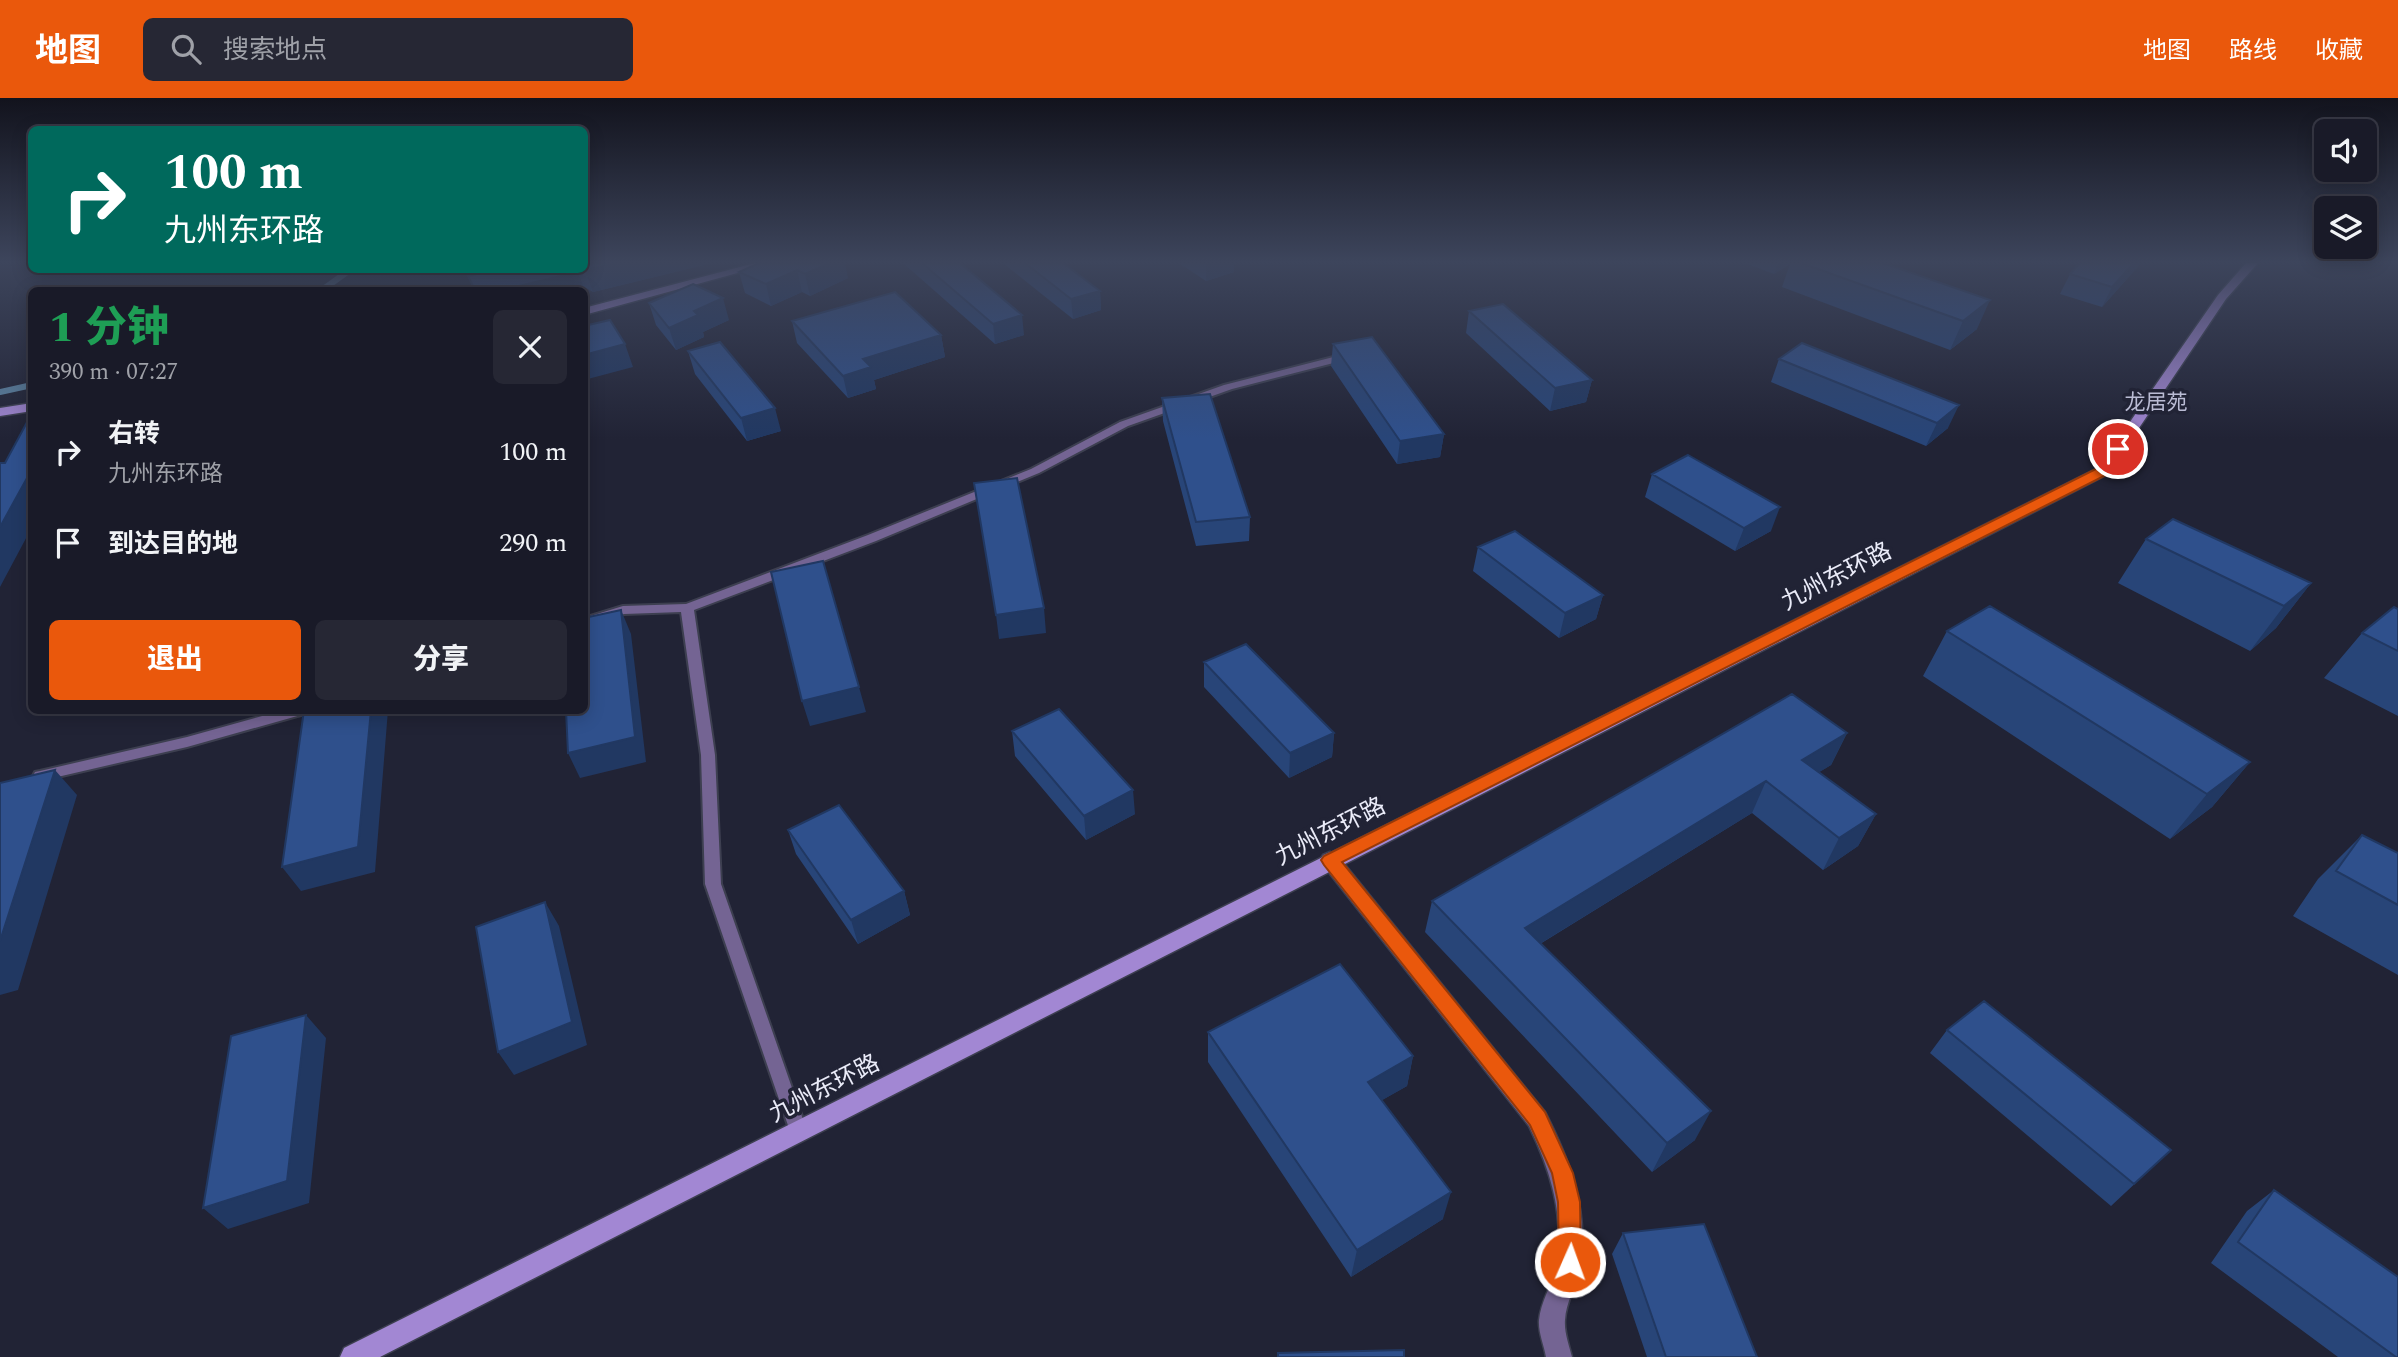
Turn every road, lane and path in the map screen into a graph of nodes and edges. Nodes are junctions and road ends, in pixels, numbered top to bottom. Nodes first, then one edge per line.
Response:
1 (2205, 322) edge
2 (1367, 351) edge
3 (28, 400) edge
4 (28, 408) edge
5 (1, 411) edge
6 (687, 608) junction
7 (588, 622) edge
8 (289, 714) edge
9 (27, 779) edge
10 (1330, 860) junction
11 (797, 1131) junction
12 (353, 1357) edge
13 (1559, 1357) edge

1 - 10 main road, 九州东环路
2 - 6 lane
3 - 5 main road
4 - 5 main road
6 - 7 lane
6 - 11 lane
8 - 9 lane
10 - 11 main road, 九州东环路
10 - 13 street
11 - 12 main road, 九州东环路

